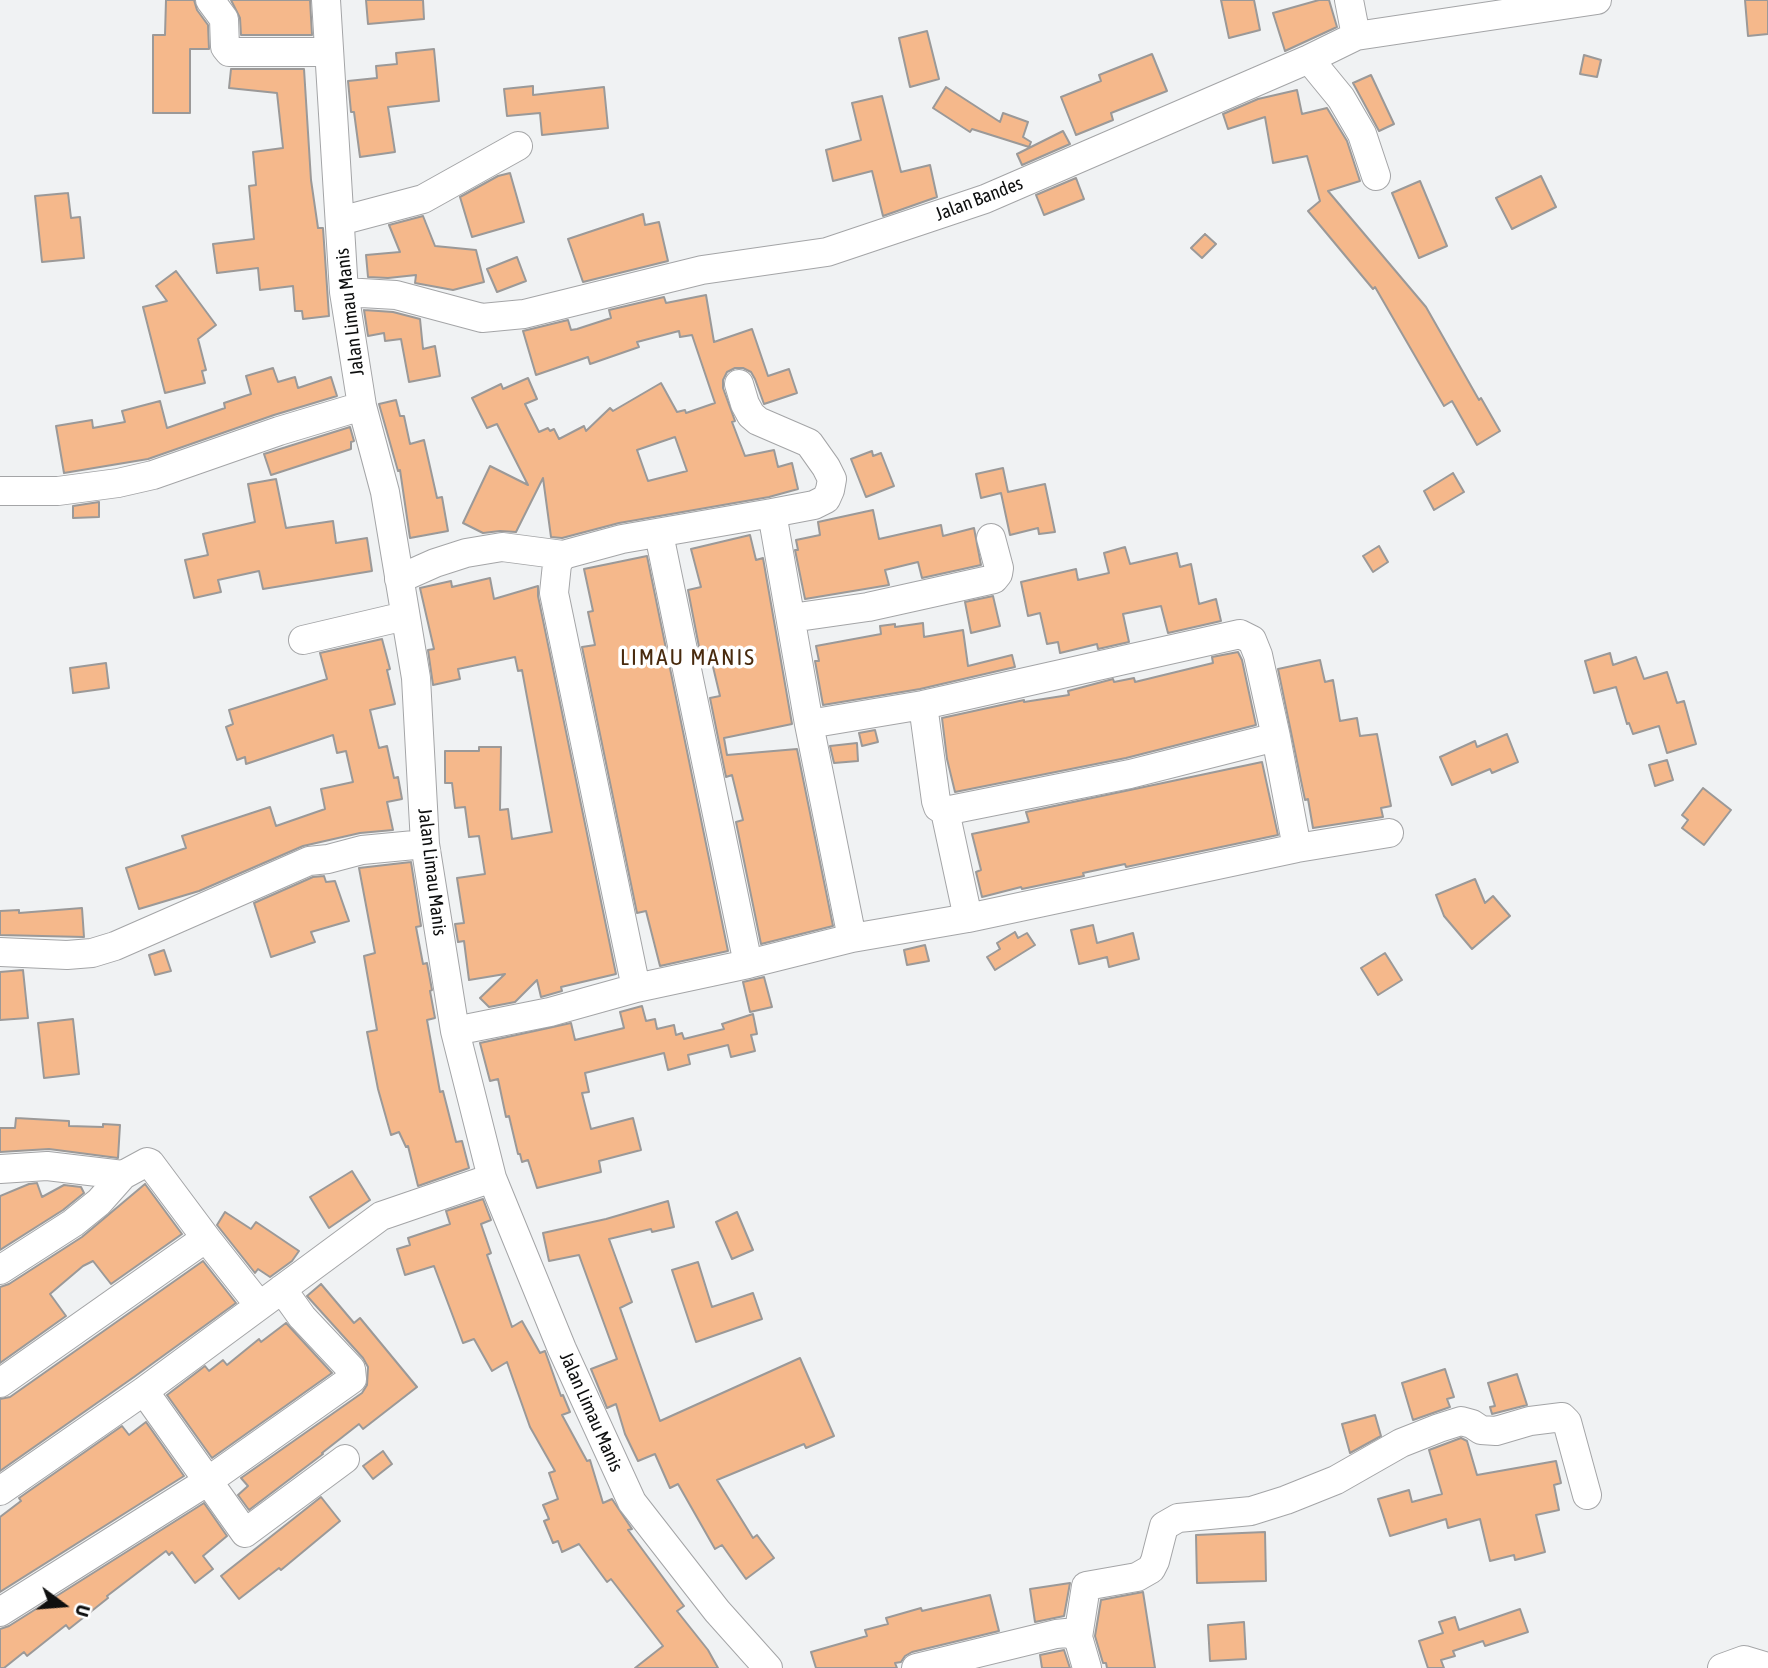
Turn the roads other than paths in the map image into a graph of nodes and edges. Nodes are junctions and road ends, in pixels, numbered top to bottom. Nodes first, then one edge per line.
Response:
1 (210, 0) edge
2 (326, 0) edge
3 (1349, 0) edge
4 (1597, 0) edge
5 (1356, 36) junction
6 (329, 52) junction
7 (1310, 59) junction
8 (518, 146) dead end
9 (1376, 176) dead end
10 (340, 221) junction
11 (345, 292) junction
12 (739, 384) dead end
13 (362, 407) junction
14 (0, 491) edge
15 (772, 513) junction
16 (659, 534) junction
17 (991, 537) dead end
18 (563, 555) junction
19 (399, 579) junction
20 (405, 616) junction
21 (791, 618) junction
22 (303, 640) dead end
23 (923, 705) junction
24 (809, 724) junction
25 (1276, 737) junction
26 (946, 811) junction
27 (1389, 833) dead end
28 (425, 844) junction
29 (1297, 848) junction
30 (968, 918) junction
31 (852, 938) junction
32 (0, 952) edge
33 (748, 964) junction
34 (636, 988) junction
35 (455, 1031) junction
36 (1, 1167) edge
37 (123, 1175) junction
38 (492, 1178) junction
39 (206, 1238) junction
40 (0, 1270) edge
41 (282, 1289) junction
42 (259, 1305) junction
43 (0, 1383) edge
44 (144, 1391) junction
45 (345, 1460) dead end
46 (208, 1481) junction
47 (0, 1491) edge
48 (1587, 1495) dead end
49 (0, 1612) edge
50 (1078, 1637) junction
51 (1768, 1667) edge
52 (768, 1668) edge
53 (916, 1668) edge
54 (1087, 1668) edge
55 (1722, 1668) edge

1 - 6 street
2 - 6 street, Jalan Limau Manis
3 - 5 street
4 - 5 street, Jalan Bandes
5 - 7 street, Jalan Bandes
6 - 10 street, Jalan Limau Manis
7 - 9 street
7 - 11 street, Jalan Bandes
8 - 10 street
10 - 11 street, Jalan Limau Manis
11 - 13 street, Jalan Limau Manis
12 - 15 street
13 - 14 street
13 - 19 street, Jalan Limau Manis
15 - 16 street
15 - 21 street
16 - 18 street
16 - 33 street
17 - 21 street
18 - 19 street
18 - 34 street
19 - 20 street, Jalan Limau Manis
20 - 22 street
20 - 28 street, Jalan Limau Manis
21 - 24 street
23 - 24 street
23 - 25 street
23 - 26 street
24 - 31 street
25 - 26 street
25 - 29 street
26 - 30 street
27 - 29 street
28 - 32 street
28 - 35 street, Jalan Limau Manis
29 - 30 street
30 - 31 street
31 - 33 street
33 - 34 street
34 - 35 street
35 - 38 street, Jalan Limau Manis
36 - 37 street
37 - 39 street
37 - 40 street
38 - 41 street
38 - 52 street, Jalan Limau Manis
39 - 42 street
39 - 43 street
41 - 42 street
41 - 46 street
42 - 44 street
44 - 46 street
44 - 47 street
45 - 46 street
46 - 49 street
48 - 50 street
50 - 53 street
50 - 54 street
51 - 55 street

